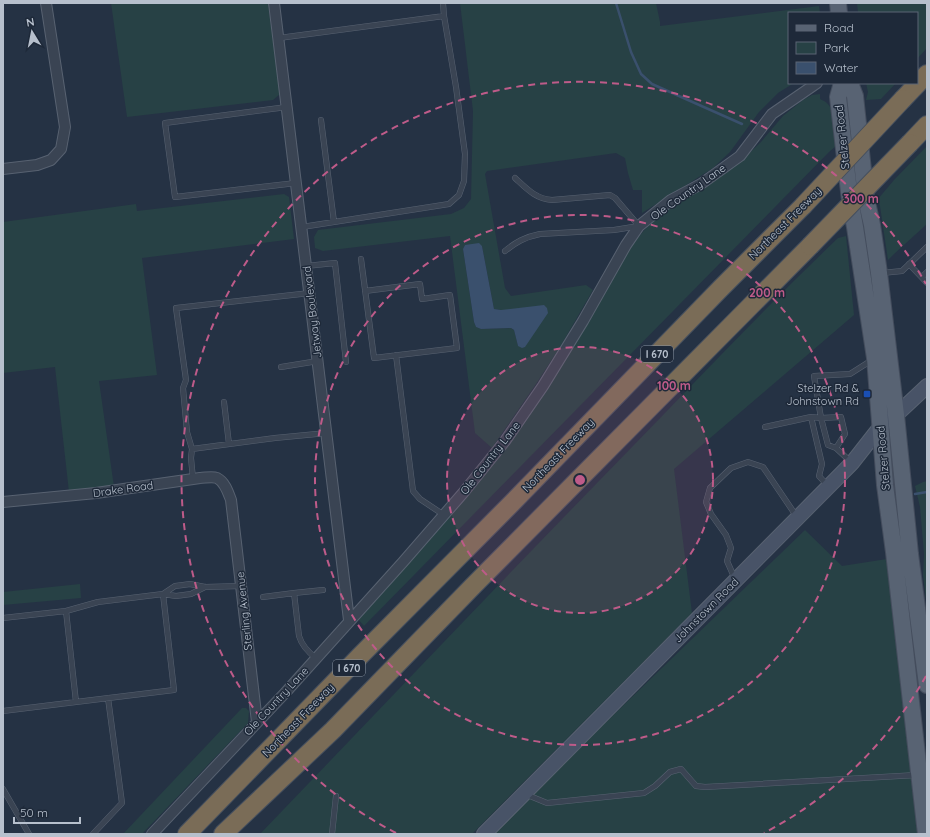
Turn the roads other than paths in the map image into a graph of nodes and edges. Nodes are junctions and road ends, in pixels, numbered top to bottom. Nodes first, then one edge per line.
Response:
1 (46, 3) edge
2 (274, 3) edge
3 (443, 3) edge
4 (444, 16) junction
5 (279, 38) junction
6 (927, 74) edge
7 (816, 84) edge
8 (842, 84) edge
9 (850, 84) edge
10 (918, 84) edge
11 (918, 84) edge
12 (287, 107) junction
13 (321, 120) dead end
14 (927, 125) edge
15 (3, 169) edge
16 (515, 178) dead end
17 (296, 183) junction
18 (334, 222) junction
19 (640, 226) junction
20 (302, 227) junction
21 (927, 247) edge
22 (505, 251) dead end
23 (361, 259) dead end
24 (909, 264) junction
25 (306, 266) junction
26 (927, 272) edge
27 (878, 273) junction
28 (922, 277) junction
29 (927, 283) edge
30 (365, 291) junction
31 (310, 293) junction
32 (396, 355) junction
33 (875, 358) junction
34 (318, 361) junction
35 (346, 362) dead end
36 (281, 367) dead end
37 (927, 386) edge
38 (224, 402) dead end
39 (896, 415) junction
40 (811, 417) junction
41 (821, 418) junction
42 (881, 426) junction
43 (765, 427) dead end
44 (327, 433) junction
45 (229, 444) junction
46 (836, 448) junction
47 (192, 449) junction
48 (852, 463) junction
49 (193, 479) junction
50 (828, 487) junction
51 (231, 500) joint
52 (3, 502) edge
53 (444, 515) junction
54 (798, 517) junction
55 (736, 580) junction
56 (241, 586) junction
57 (205, 587) junction
58 (323, 590) dead end
59 (294, 593) junction
60 (163, 594) junction
61 (263, 597) dead end
62 (66, 611) junction
63 (3, 618) edge
64 (350, 620) junction
65 (316, 658) junction
66 (927, 685) edge
67 (108, 698) junction
68 (76, 702) junction
69 (3, 711) edge
70 (257, 722) junction
71 (334, 730) junction
72 (919, 774) junction
73 (3, 789) edge
74 (524, 794) junction
75 (336, 796) dead end
76 (29, 834) edge
77 (93, 834) edge
78 (152, 834) edge
79 (187, 834) edge
80 (223, 834) edge
81 (237, 834) edge
82 (332, 834) edge
83 (484, 834) edge
84 (926, 834) edge

1 - 15 street
2 - 5 street, Jetway Boulevard
3 - 4 lane
4 - 5 lane
4 - 18 lane
5 - 12 street, Jetway Boulevard
6 - 10 highway, Northeast Freeway / I 670, bridge
7 - 19 street, Ole Country Lane
8 - 33 main road, Stelzer Road
9 - 27 main road, Stelzer Road
11 - 79 highway, Northeast Freeway / I 670, bridge
12 - 17 street, Jetway Boulevard
12 - 17 lane
13 - 18 lane
14 - 71 highway, I 670, bridge
16 - 19 lane
17 - 20 street, Jetway Boulevard
18 - 20 lane
19 - 22 lane
19 - 53 street, Ole Country Lane
20 - 25 street, Jetway Boulevard
21 - 24 lane
23 - 30 lane
24 - 27 lane
24 - 28 lane
25 - 31 street, Jetway Boulevard
25 - 35 lane
26 - 28 lane
27 - 39 main road, Stelzer Road
28 - 29 lane
30 - 32 lane
30 - 32 lane
31 - 34 street, Jetway Boulevard
31 - 47 lane
32 - 53 lane
33 - 41 lane
33 - 42 main road, Stelzer Road
34 - 36 lane
34 - 44 street, Jetway Boulevard
37 - 39 main road, Johnstown Road
38 - 45 lane
39 - 42 main road, Johnstown Road
39 - 66 main road, Stelzer Road
40 - 41 lane
40 - 43 lane
40 - 50 lane
41 - 46 lane
41 - 46 lane
42 - 48 main road, Johnstown Road
42 - 72 main road, Stelzer Road
44 - 45 lane
44 - 64 street, Jetway Boulevard
45 - 47 lane
46 - 48 lane
47 - 49 lane
48 - 50 main road, Johnstown Road
49 - 51 street, Drake Road
49 - 52 street, Drake Road
50 - 54 main road, Johnstown Road
51 - 56 street, Sterling Avenue
53 - 64 street, Ole Country Lane
54 - 55 main road, Johnstown Road
54 - 55 lane
55 - 74 main road, Johnstown Road
56 - 57 lane
56 - 70 street, Sterling Avenue
57 - 60 lane
57 - 60 lane
58 - 59 lane
59 - 61 lane
59 - 65 lane
60 - 62 lane
60 - 67 lane
62 - 63 lane
62 - 68 lane
64 - 65 street, Ole Country Lane
65 - 70 street, Ole Country Lane
67 - 68 lane
67 - 77 lane
68 - 69 lane
70 - 78 street, Ole Country Lane
71 - 80 highway, I 670
71 - 81 highway
72 - 74 lane
72 - 84 main road, Stelzer Road
73 - 76 lane
74 - 83 main road, Johnstown Road
75 - 82 lane

